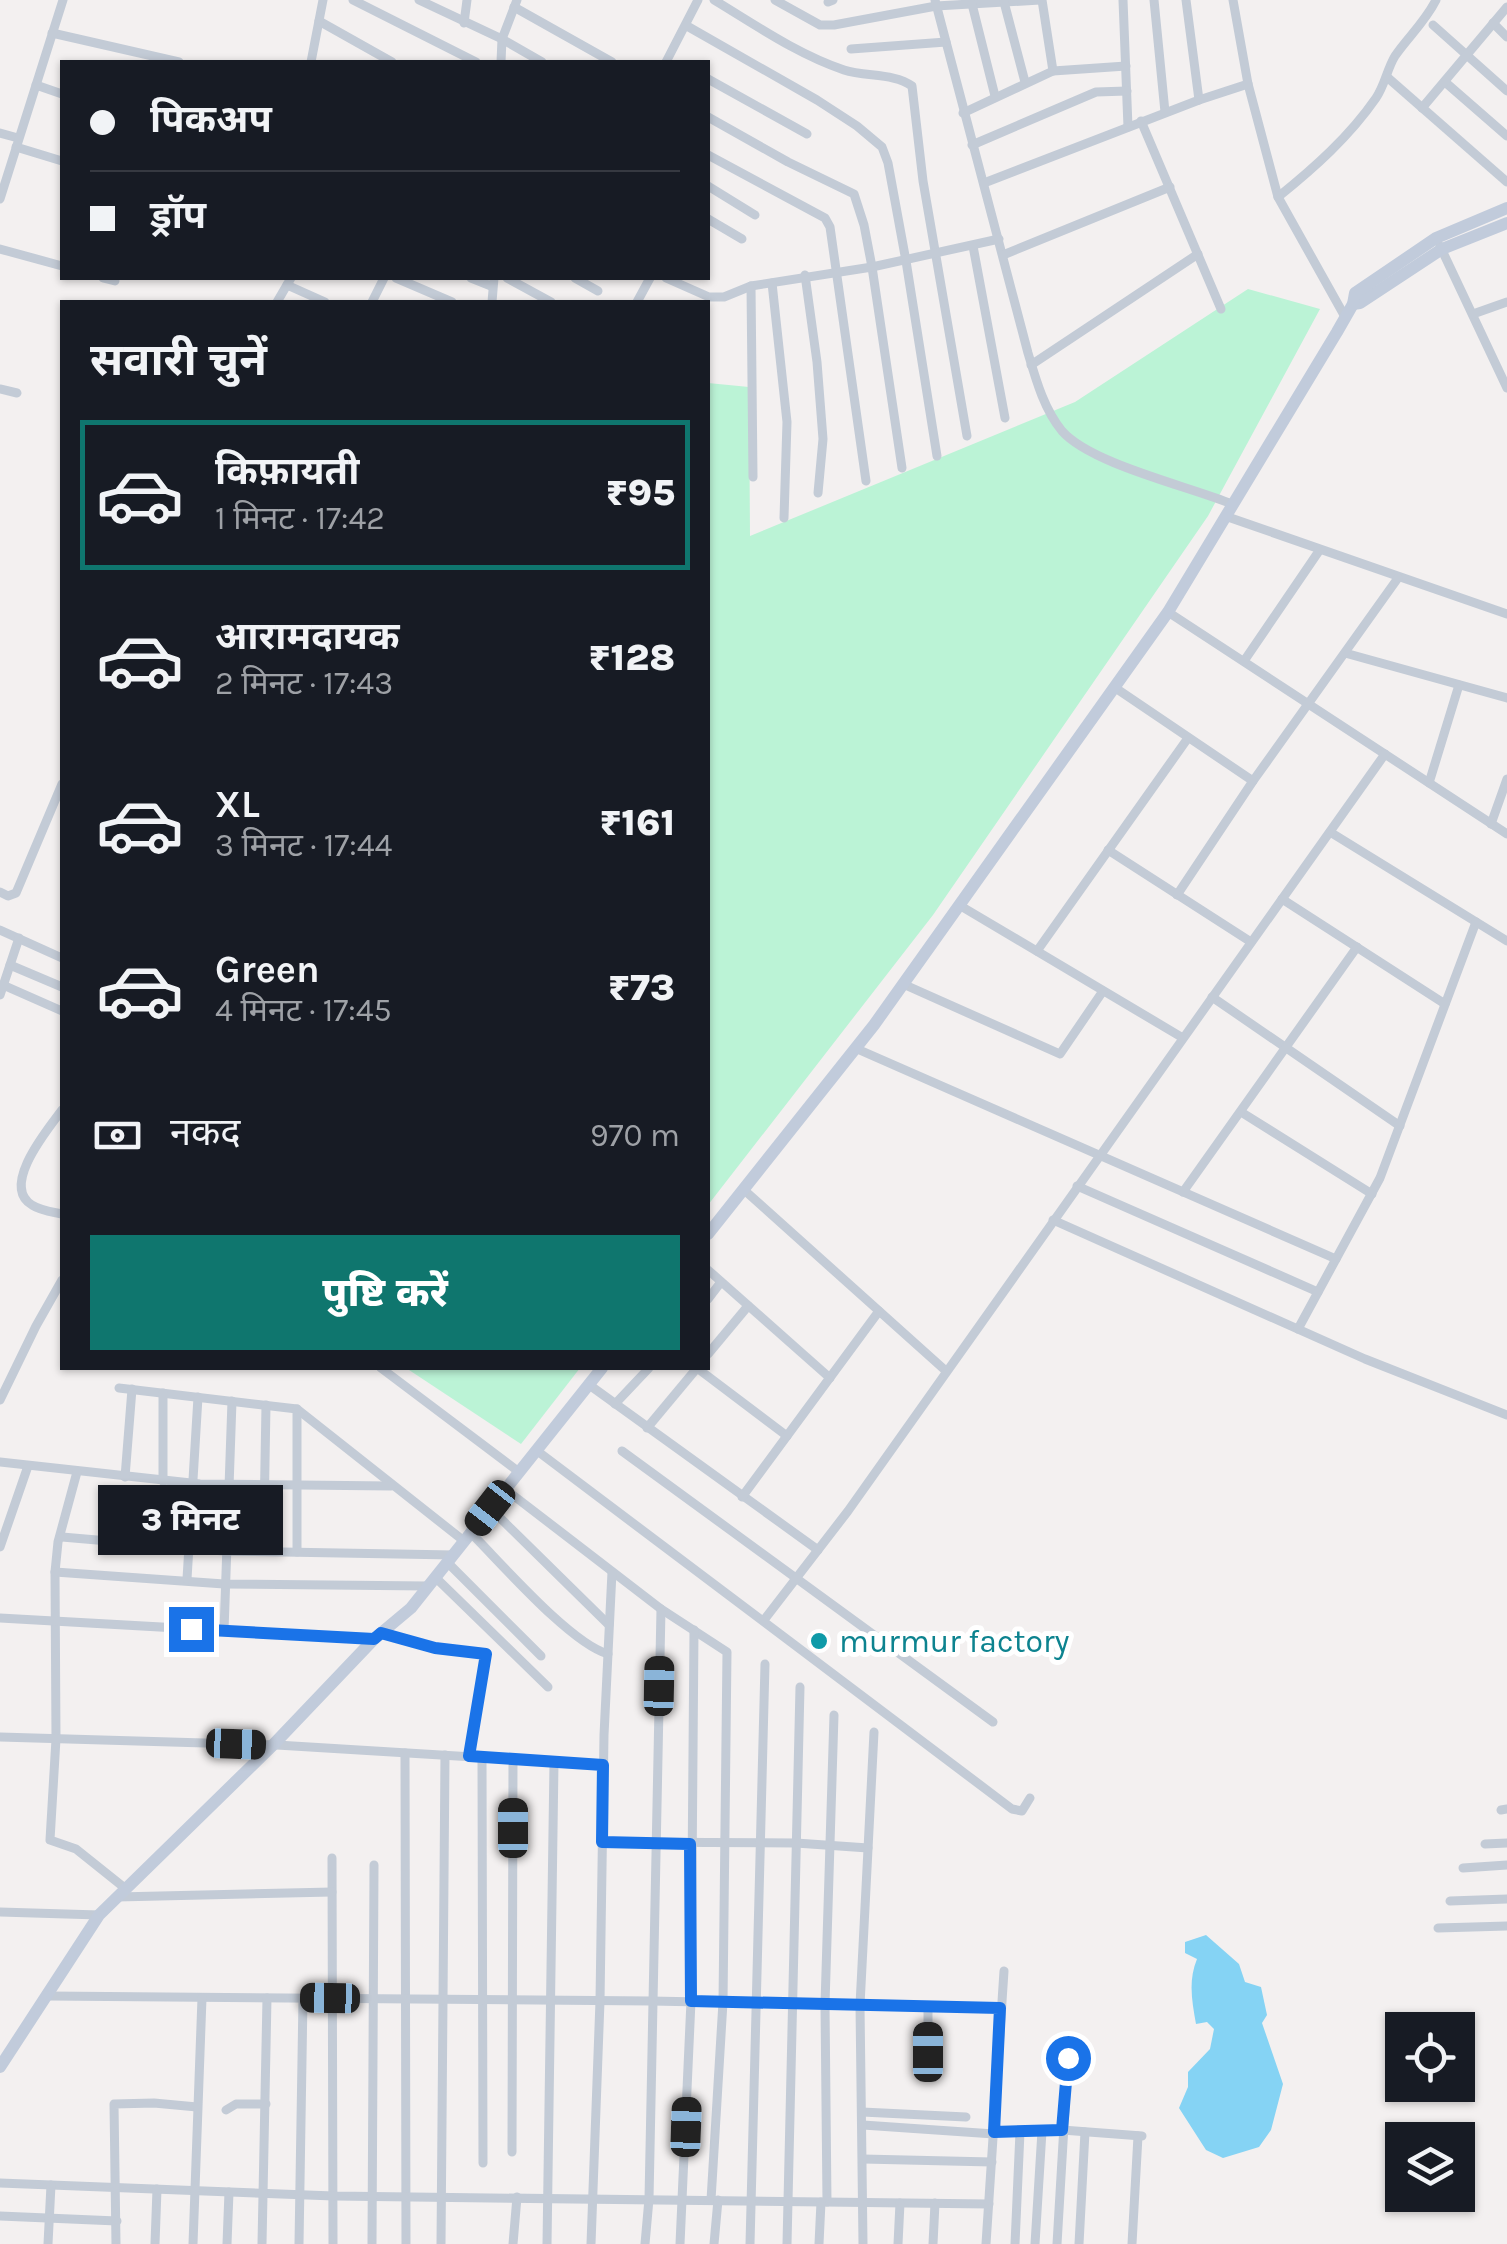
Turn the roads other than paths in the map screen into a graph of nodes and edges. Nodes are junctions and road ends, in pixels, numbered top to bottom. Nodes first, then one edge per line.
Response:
1 (63, 0) edge
2 (323, 0) edge
3 (352, 0) edge
4 (419, 0) edge
5 (467, 0) edge
6 (698, 0) edge
7 (714, 0) edge
8 (776, 0) edge
9 (1041, 0) edge
10 (1123, 0) edge
11 (1154, 0) edge
12 (1186, 0) edge
13 (1234, 0) edge
14 (1436, 0) edge
15 (1004, 2) edge
16 (935, 3) edge
17 (1506, 3) edge
18 (516, 4) edge
19 (972, 4) junction
20 (319, 21) junction
21 (464, 23) junction
22 (1493, 23) junction
23 (1434, 25) dead end
24 (686, 26) junction
25 (52, 34) junction
26 (1507, 37) edge
27 (502, 38) junction
28 (946, 42) junction
29 (851, 49) dead end
30 (1468, 55) junction
31 (312, 59) edge
32 (170, 60) edge
33 (388, 60) edge
34 (472, 60) edge
35 (502, 60) edge
36 (539, 60) edge
37 (609, 60) edge
38 (670, 60) edge
39 (1126, 66) junction
40 (1053, 71) junction
41 (1387, 78) junction
42 (710, 81) edge
43 (1026, 82) junction
44 (1445, 82) junction
45 (1248, 84) junction
46 (36, 86) junction
47 (1507, 90) edge
48 (1126, 91) junction
49 (60, 93) edge
50 (995, 96) junction
51 (1199, 100) junction
52 (1422, 108) junction
53 (1166, 112) junction
54 (963, 113) junction
55 (710, 118) edge
56 (1141, 122) junction
57 (1128, 126) junction
58 (0, 132) edge
59 (808, 134) dead end
60 (1507, 136) edge
61 (17, 142) junction
62 (972, 145) junction
63 (710, 156) edge
64 (60, 160) edge
65 (1507, 182) edge
66 (984, 184) junction
67 (710, 187) edge
68 (1170, 187) junction
69 (1278, 196) junction
70 (0, 199) edge
71 (1507, 208) edge
72 (755, 216) dead end
73 (710, 221) edge
74 (1507, 222) edge
75 (999, 239) junction
76 (742, 240) dead end
77 (1439, 243) junction
78 (973, 246) junction
79 (0, 250) edge
80 (1002, 254) junction
81 (1198, 254) junction
82 (935, 255) junction
83 (906, 260) junction
84 (60, 265) edge
85 (872, 267) junction
86 (838, 270) junction
87 (805, 276) junction
88 (401, 280) edge
89 (512, 280) edge
90 (579, 280) edge
91 (670, 280) edge
92 (289, 281) edge
93 (772, 283) junction
94 (751, 286) junction
95 (598, 291) dead end
96 (322, 300) edge
97 (447, 300) edge
98 (547, 300) edge
99 (1507, 302) edge
100 (1221, 309) dead end
101 (1348, 310) junction
102 (1472, 314) junction
103 (1507, 356) edge
104 (1495, 360) junction
105 (1032, 365) junction
106 (1507, 388) edge
107 (0, 389) edge
108 (17, 393) dead end
109 (1005, 418) dead end
110 (968, 436) dead end
111 (937, 456) dead end
112 (902, 468) dead end
113 (753, 478) dead end
114 (866, 481) dead end
115 (818, 493) dead end
116 (1229, 510) junction
117 (784, 518) dead end
118 (1319, 550) junction
119 (1398, 578) junction
120 (1168, 612) junction
121 (1507, 614) edge
122 (1345, 652) junction
123 (1244, 661) junction
124 (1459, 685) junction
125 (1114, 687) junction
126 (1507, 698) edge
127 (1308, 704) junction
128 (1188, 738) junction
129 (1385, 754) junction
130 (1507, 779) edge
131 (1253, 782) junction
132 (1429, 783) junction
133 (60, 789) edge
134 (1491, 824) junction
135 (1330, 832) junction
136 (1507, 834) edge
137 (1108, 850) junction
138 (0, 892) edge
139 (1177, 894) junction
140 (1282, 898) junction
141 (959, 905) junction
142 (1476, 922) junction
143 (0, 930) edge
144 (19, 938) junction
145 (1507, 941) edge
146 (1251, 942) junction
147 (1357, 947) junction
148 (1036, 951) junction
149 (60, 957) edge
150 (4, 978) edge
151 (903, 984) junction
152 (60, 987) edge
153 (1104, 991) junction
154 (1212, 997) junction
155 (1446, 1004) junction
156 (60, 1010) edge
157 (1183, 1038) junction
158 (856, 1048) junction
159 (1286, 1048) junction
160 (1241, 1112) junction
161 (60, 1113) edge
162 (1400, 1126) junction
163 (1099, 1156) junction
164 (1077, 1186) junction
165 (744, 1189) junction
166 (1183, 1192) junction
167 (1372, 1194) junction
168 (60, 1214) edge
169 (1053, 1220) junction
170 (710, 1232) edge
171 (1336, 1259) junction
172 (710, 1272) edge
173 (722, 1282) junction
174 (60, 1284) edge
175 (1318, 1292) junction
176 (710, 1297) edge
177 (748, 1306) junction
178 (879, 1311) junction
179 (1298, 1329) junction
180 (710, 1352) edge
181 (384, 1370) edge
182 (600, 1370) edge
183 (647, 1370) edge
184 (695, 1370) edge
185 (700, 1370) edge
186 (946, 1372) junction
187 (830, 1378) junction
188 (588, 1384) junction
189 (119, 1388) dead end
190 (132, 1390) junction
191 (164, 1393) junction
192 (198, 1397) junction
193 (0, 1400) edge
194 (232, 1401) junction
195 (615, 1404) junction
196 (266, 1405) junction
197 (297, 1409) junction
198 (1507, 1415) edge
199 (647, 1428) junction
200 (787, 1436) junction
201 (536, 1450) junction
202 (622, 1450) dead end
203 (0, 1462) edge
204 (28, 1466) junction
205 (77, 1472) junction
206 (519, 1472) junction
207 (125, 1477) junction
208 (163, 1481) junction
209 (191, 1484) junction
210 (227, 1485) junction
211 (264, 1485) junction
212 (298, 1486) junction
213 (392, 1486) junction
214 (505, 1490) junction
215 (742, 1497) junction
216 (490, 1508) junction
217 (264, 1519) dead end
218 (62, 1536) junction
219 (467, 1537) junction
220 (0, 1548) edge
221 (188, 1549) junction
222 (818, 1550) junction
223 (224, 1551) junction
224 (297, 1552) junction
225 (451, 1559) junction
226 (55, 1572) junction
227 (612, 1572) junction
228 (796, 1578) junction
229 (187, 1580) junction
230 (431, 1582) junction
231 (224, 1584) junction
232 (661, 1609) junction
233 (0, 1618) edge
234 (764, 1620) junction
235 (56, 1622) junction
236 (610, 1625) junction
237 (694, 1630) junction
238 (224, 1631) junction
239 (377, 1636) junction
240 (608, 1654) junction
241 (541, 1656) dead end
242 (765, 1664) dead end
243 (800, 1687) dead end
244 (548, 1688) dead end
245 (834, 1715) dead end
246 (993, 1722) dead end
247 (874, 1732) dead end
248 (0, 1737) edge
249 (56, 1739) junction
250 (272, 1745) junction
251 (406, 1753) junction
252 (445, 1756) junction
253 (469, 1756) junction
254 (482, 1758) junction
255 (513, 1759) junction
256 (554, 1762) junction
257 (603, 1765) junction
258 (1030, 1798) dead end
259 (602, 1842) junction
260 (655, 1842) junction
261 (725, 1843) junction
262 (760, 1843) junction
263 (796, 1843) junction
264 (1507, 1843) edge
265 (690, 1844) junction
266 (830, 1844) junction
267 (1485, 1844) dead end
268 (868, 1848) junction
269 (332, 1858) dead end
270 (374, 1865) dead end
271 (1507, 1865) edge
272 (1463, 1868) dead end
273 (332, 1892) junction
274 (122, 1893) junction
275 (1507, 1899) edge
276 (1450, 1900) dead end
277 (0, 1912) edge
278 (98, 1915) junction
279 (1507, 1926) edge
280 (1438, 1928) dead end
281 (1004, 1971) dead end
282 (48, 1996) junction
283 (202, 1998) junction
284 (267, 1998) junction
285 (303, 1998) junction
286 (330, 1998) junction
287 (372, 1999) junction
288 (408, 1999) junction
289 (444, 2000) junction
290 (480, 2000) junction
291 (513, 2000) junction
292 (548, 2000) junction
293 (600, 2001) junction
294 (651, 2001) junction
295 (691, 2001) junction
296 (723, 2002) junction
297 (755, 2003) junction
298 (792, 2003) junction
299 (825, 2004) junction
300 (860, 2005) junction
301 (928, 2006) junction
302 (1000, 2008) junction
303 (928, 2052) dead end
304 (1068, 2058) dead end
305 (0, 2067) edge
306 (266, 2104) junction
307 (197, 2106) junction
308 (226, 2110) dead end
309 (862, 2112) junction
310 (966, 2117) dead end
311 (862, 2125) junction
312 (1062, 2130) junction
313 (1042, 2131) junction
314 (1020, 2132) junction
315 (1085, 2132) junction
316 (994, 2133) junction
317 (512, 2152) dead end
318 (864, 2159) junction
319 (992, 2162) junction
320 (483, 2163) dead end
321 (0, 2183) edge
322 (51, 2185) junction
323 (118, 2188) junction
324 (156, 2189) junction
325 (193, 2190) junction
326 (229, 2192) junction
327 (265, 2194) junction
328 (299, 2195) junction
329 (408, 2195) junction
330 (334, 2196) junction
331 (374, 2196) junction
332 (442, 2197) junction
333 (517, 2197) junction
334 (548, 2198) junction
335 (592, 2198) junction
336 (649, 2199) junction
337 (684, 2200) junction
338 (714, 2200) junction
339 (753, 2200) junction
340 (790, 2201) junction
341 (824, 2202) junction
342 (864, 2202) junction
343 (900, 2203) junction
344 (934, 2204) junction
345 (989, 2204) junction
346 (0, 2216) edge
347 (49, 2219) junction
348 (116, 2221) junction
349 (48, 2244) edge
350 (116, 2244) edge
351 (155, 2244) edge
352 (193, 2244) edge
353 (227, 2244) edge
354 (262, 2244) edge
355 (298, 2244) edge
356 (332, 2244) edge
357 (372, 2244) edge
358 (406, 2244) edge
359 (441, 2244) edge
360 (512, 2244) edge
361 (547, 2244) edge
362 (591, 2244) edge
363 (645, 2244) edge
364 (680, 2244) edge
365 (714, 2244) edge
366 (750, 2244) edge
367 (788, 2244) edge
368 (819, 2244) edge
369 (863, 2244) edge
370 (898, 2244) edge
371 (932, 2244) edge
372 (986, 2244) edge
373 (1015, 2244) edge
374 (1035, 2244) edge
375 (1057, 2244) edge
376 (1079, 2244) edge
377 (1132, 2244) edge

1 - 25 street
2 - 20 street
3 - 34 street
4 - 21 street
5 - 21 street
6 - 24 street
7 - 82 street
8 - 16 street
9 - 15 street
9 - 40 street
10 - 39 street
11 - 53 street
12 - 51 street
13 - 45 street
14 - 41 street
15 - 19 street
15 - 43 street
16 - 19 street
16 - 28 street
17 - 22 street
18 - 27 street
18 - 37 street
19 - 50 street
20 - 31 street
20 - 33 street
21 - 27 street
22 - 26 street
22 - 30 street
23 - 30 street
24 - 38 street
24 - 83 street
25 - 32 street
25 - 46 street
27 - 35 street
27 - 36 street
28 - 29 street
28 - 54 street
30 - 44 street
30 - 47 street
39 - 40 street
39 - 48 street
40 - 43 street
41 - 52 street
41 - 69 street
42 - 59 street
43 - 50 street
44 - 52 street
44 - 60 street
45 - 51 street
45 - 69 street
46 - 49 street
46 - 61 street
48 - 57 street
48 - 62 street
50 - 54 street
51 - 53 street
52 - 65 street
53 - 56 street
54 - 62 street
55 - 85 street
56 - 57 street
56 - 68 street
57 - 66 street
58 - 61 street
61 - 64 street
61 - 70 street
62 - 66 street
63 - 86 street
66 - 75 street
67 - 72 street
68 - 80 street
68 - 81 street
69 - 101 street
71 - 77 street
73 - 76 street
74 - 77 street
75 - 78 street
75 - 80 street
77 - 101 street
77 - 102 street
78 - 82 street
78 - 109 street
79 - 84 street
80 - 105 street
81 - 100 street
81 - 105 street
82 - 83 street
82 - 110 street
83 - 85 street
83 - 111 street
85 - 86 street
85 - 112 street
86 - 87 street
86 - 114 street
87 - 93 street
87 - 115 street
88 - 97 street
89 - 98 street
90 - 95 street
91 - 94 street
92 - 96 street
93 - 94 street
93 - 117 street
94 - 113 street
99 - 102 street
101 - 116 street
102 - 104 street
103 - 104 street
104 - 106 street
105 - 116 street
107 - 108 street
116 - 118 street
116 - 120 street
118 - 119 street
118 - 123 street
119 - 121 street
119 - 122 street
120 - 123 street
120 - 125 street
122 - 124 street
122 - 127 street
123 - 127 street
124 - 126 street
124 - 132 street
125 - 128 street
125 - 141 street
127 - 129 street
127 - 131 street
128 - 131 street
128 - 137 street
129 - 132 street
129 - 135 street
130 - 134 street
131 - 139 street
132 - 134 street
133 - 138 street
134 - 136 street
135 - 140 street
135 - 142 street
137 - 139 street
137 - 148 street
139 - 146 street
140 - 146 street
140 - 147 street
141 - 148 street
141 - 151 street
142 - 145 street
142 - 155 street
143 - 144 street
144 - 149 street
144 - 150 street
146 - 154 street
147 - 155 street
147 - 159 street
148 - 153 street
150 - 152 street
150 - 156 street
151 - 153 street
151 - 158 street
153 - 157 street
154 - 157 street
154 - 159 street
155 - 162 street
157 - 163 street
158 - 163 street
158 - 165 street
159 - 160 street
159 - 162 street
160 - 166 street
160 - 167 street
161 - 168 street
162 - 167 street
163 - 164 street
163 - 166 street
164 - 169 street
164 - 175 street
165 - 170 street
165 - 178 street
166 - 171 street
167 - 171 street
169 - 179 street
169 - 186 street
171 - 175 street
172 - 173 street
173 - 176 street
173 - 177 street
174 - 193 street
175 - 179 street
177 - 180 street
177 - 187 street
178 - 186 street
178 - 187 street
179 - 198 street
181 - 206 street
182 - 188 street
183 - 195 street
184 - 199 street
185 - 200 street
186 - 222 street
187 - 200 street
188 - 195 street
188 - 201 street
189 - 190 street
190 - 191 street
190 - 207 street
191 - 192 street
191 - 208 street
192 - 194 street
192 - 209 street
194 - 196 street
194 - 210 street
195 - 199 street
196 - 197 street
196 - 211 street
197 - 212 street
197 - 213 street
199 - 215 street
200 - 215 street
201 - 206 street
201 - 234 street
202 - 228 street
203 - 204 street
204 - 205 street
204 - 220 street
205 - 207 street
205 - 218 street
206 - 214 street
207 - 208 street
208 - 209 street
209 - 210 street
209 - 221 street
210 - 211 street
210 - 223 street
211 - 212 street
211 - 217 street
212 - 213 street
212 - 224 street
213 - 219 street
214 - 216 street
214 - 227 street
215 - 222 street
216 - 219 street
216 - 236 street
218 - 221 street
218 - 226 street
219 - 225 street
219 - 240 street
221 - 223 street
221 - 229 street
222 - 228 street
223 - 224 street
223 - 231 street
224 - 225 street
225 - 230 street
225 - 241 street
226 - 229 street
226 - 235 street
227 - 232 street
227 - 236 street
228 - 234 street
228 - 246 street
229 - 231 street
230 - 231 street
230 - 239 street
230 - 244 street
231 - 238 street
232 - 237 street
232 - 260 street
233 - 235 street
234 - 258 street
235 - 238 street
235 - 249 street
236 - 240 street
237 - 261 street
237 - 265 street
238 - 239 street
239 - 250 street
239 - 253 street
240 - 257 street
242 - 262 street
243 - 263 street
245 - 266 street
247 - 268 street
248 - 249 street
249 - 250 street
249 - 274 street
250 - 251 street
250 - 274 street
251 - 252 street
251 - 288 street
252 - 253 street
252 - 289 street
253 - 254 street
254 - 255 street
254 - 290 street
255 - 256 street
255 - 291 street
256 - 257 street
256 - 292 street
257 - 259 street
259 - 260 street
259 - 293 street
260 - 265 street
260 - 294 street
261 - 262 street
261 - 265 street
261 - 296 street
262 - 263 street
262 - 297 street
263 - 266 street
263 - 298 street
264 - 267 street
265 - 295 street
266 - 268 street
266 - 299 street
268 - 300 street
269 - 273 street
270 - 287 street
271 - 272 street
273 - 274 street
273 - 286 street
274 - 278 street
275 - 276 street
277 - 278 street
278 - 282 street
279 - 280 street
281 - 302 street
282 - 283 street
282 - 305 street
283 - 284 street
283 - 307 street
284 - 285 street
284 - 306 street
285 - 286 street
285 - 328 street
286 - 287 street
286 - 330 street
287 - 288 street
287 - 331 street
288 - 289 street
288 - 329 street
289 - 290 street
289 - 332 street
290 - 291 street
290 - 320 street
291 - 292 street
291 - 317 street
292 - 293 street
292 - 334 street
293 - 294 street
293 - 335 street
294 - 295 street
294 - 336 street
295 - 296 street
295 - 337 street
296 - 297 street
296 - 338 street
297 - 298 street
297 - 339 street
298 - 299 street
298 - 340 street
299 - 300 street
299 - 341 street
300 - 301 street
300 - 309 street
301 - 302 street
301 - 303 street
302 - 316 street
304 - 312 street
306 - 308 street
306 - 327 street
307 - 323 street
307 - 325 street
309 - 310 street
309 - 311 street
311 - 316 street
311 - 318 street
312 - 313 street
312 - 315 street
312 - 375 street
313 - 314 street
313 - 374 street
314 - 316 street
314 - 373 street
315 - 376 street
315 - 377 street
316 - 319 street
318 - 319 street
318 - 342 street
319 - 345 street
321 - 322 street
322 - 323 street
322 - 347 street
323 - 324 street
323 - 348 street
324 - 325 street
324 - 351 street
325 - 326 street
325 - 352 street
326 - 327 street
326 - 353 street
327 - 328 street
327 - 354 street
328 - 330 street
328 - 355 street
329 - 331 street
329 - 332 street
329 - 358 street
330 - 331 street
330 - 356 street
331 - 357 street
332 - 333 street
332 - 359 street
333 - 334 street
333 - 360 street
334 - 335 street
334 - 361 street
335 - 336 street
335 - 362 street
336 - 337 street
336 - 363 street
337 - 338 street
337 - 364 street
338 - 339 street
338 - 365 street
339 - 340 street
339 - 366 street
340 - 341 street
340 - 367 street
341 - 342 street
341 - 368 street
342 - 343 street
342 - 369 street
343 - 344 street
343 - 370 street
344 - 345 street
344 - 371 street
345 - 372 street
346 - 347 street
347 - 348 street
347 - 349 street
348 - 350 street

